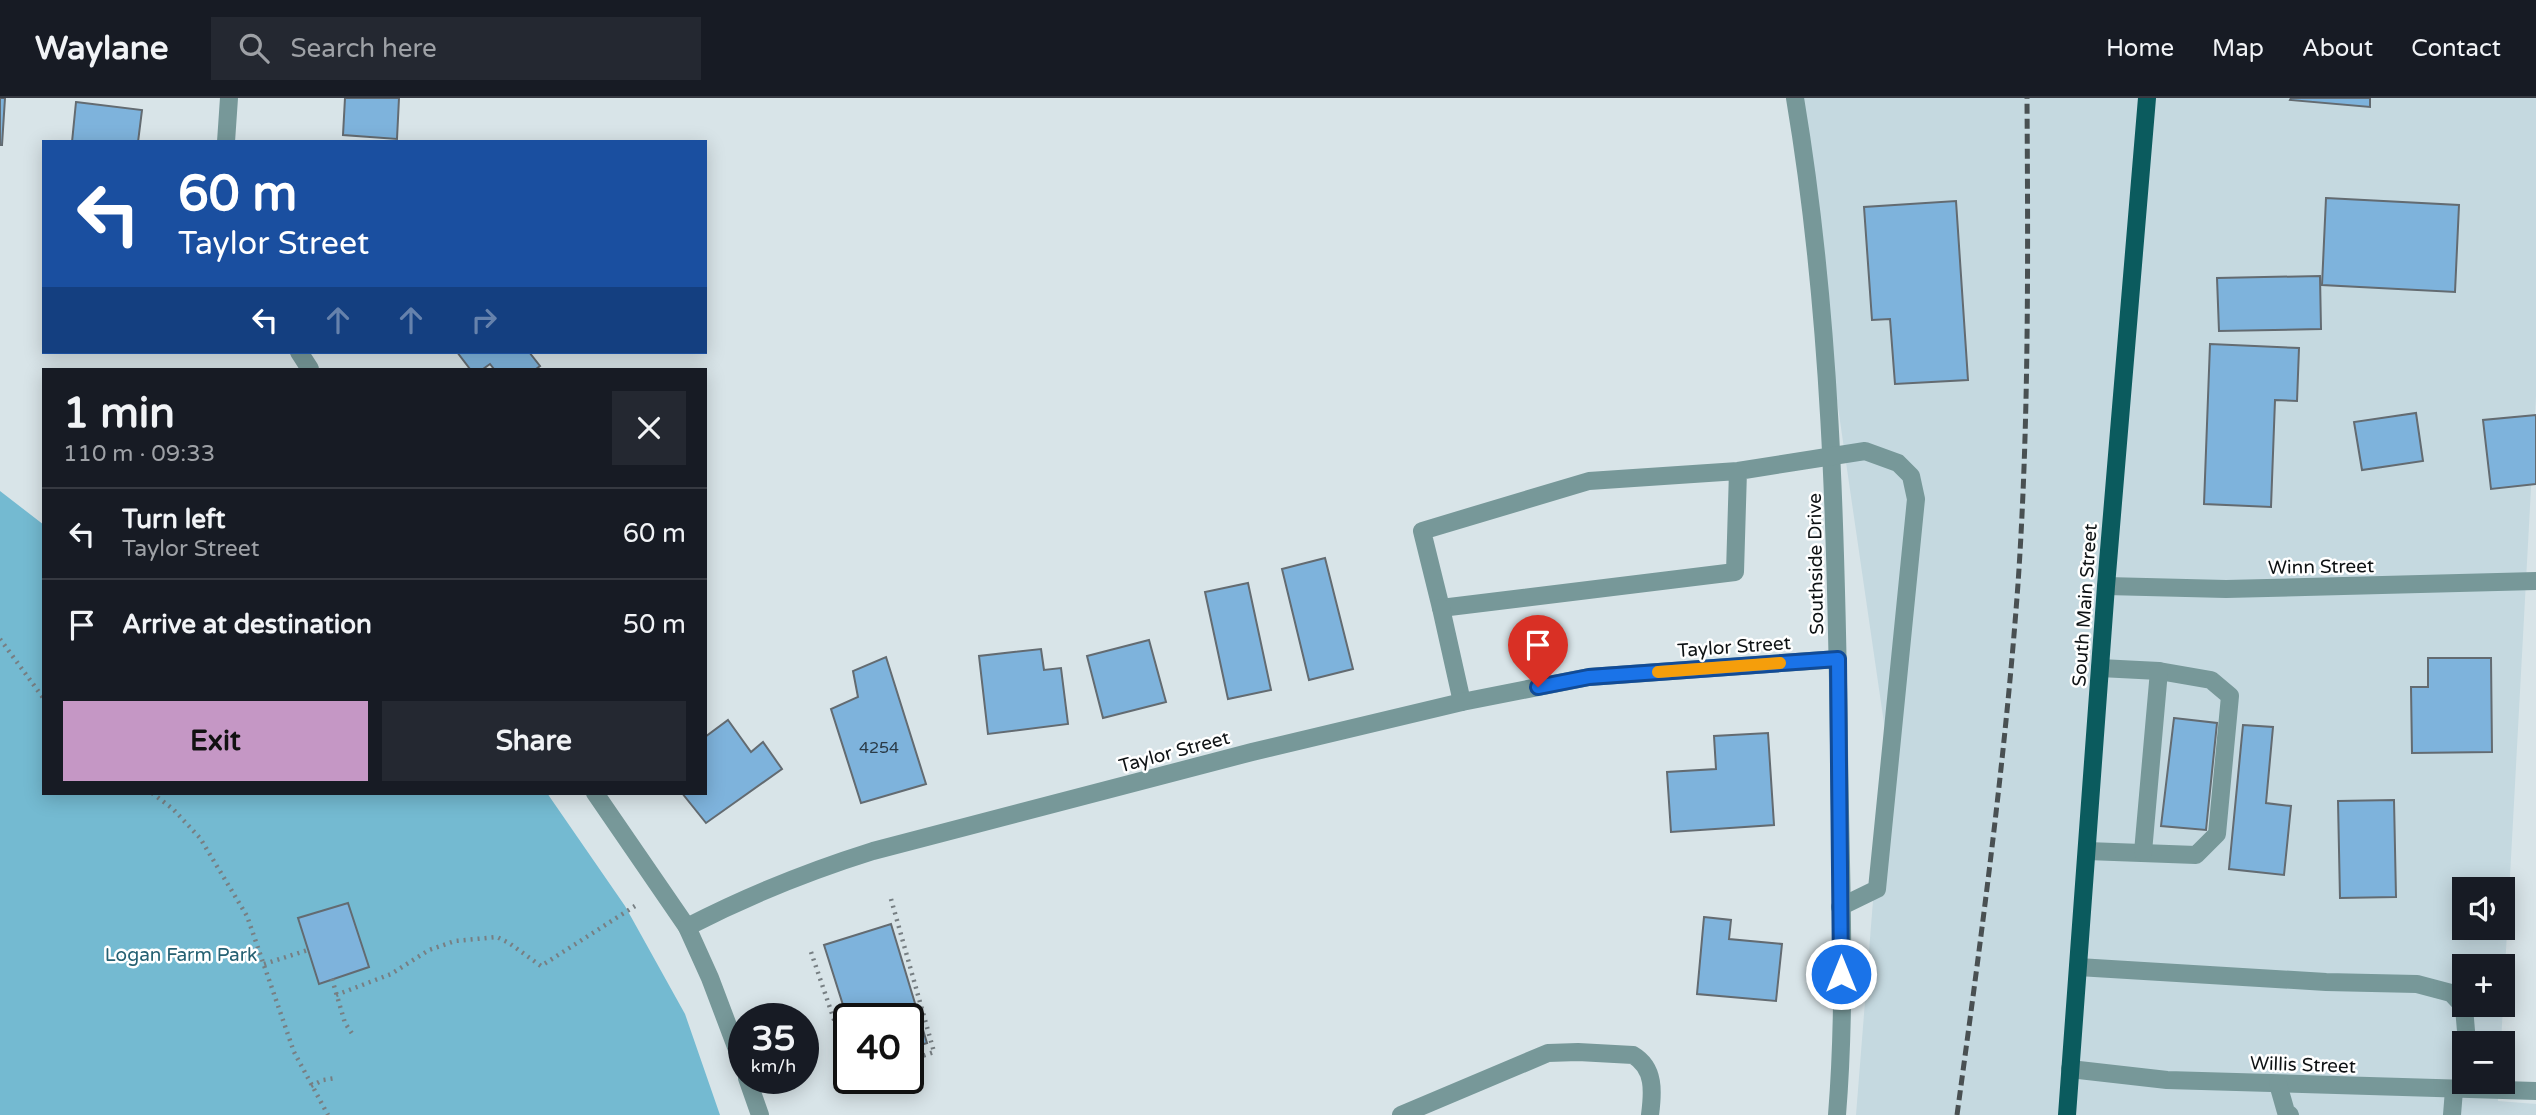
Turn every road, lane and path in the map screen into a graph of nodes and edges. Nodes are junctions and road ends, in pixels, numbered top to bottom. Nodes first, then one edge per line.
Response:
1 (229, 98) edge
2 (1795, 98) edge
3 (2147, 98) edge
4 (226, 140) edge
5 (1832, 455) junction
6 (1738, 471) junction
7 (2536, 581) edge
8 (2106, 586) junction
9 (1441, 608) junction
10 (0, 639) edge
11 (1838, 659) junction
12 (2100, 668) junction
13 (2159, 671) junction
14 (42, 696) edge
15 (1462, 702) junction
16 (155, 795) edge
17 (596, 795) edge
18 (2087, 851) junction
19 (2143, 852) junction
20 (891, 899) dead end
21 (635, 906) dead end
22 (1840, 907) junction
23 (687, 927) junction
24 (308, 950) dead end
25 (811, 952) dead end
26 (264, 964) junction
27 (2078, 967) junction
28 (332, 979) dead end
29 (336, 995) junction
30 (920, 1003) edge
31 (924, 1016) edge
32 (833, 1017) edge
33 (728, 1026) edge
34 (2466, 1031) edge
35 (353, 1035) dead end
36 (924, 1055) edge
37 (2070, 1069) junction
38 (336, 1078) dead end
39 (2278, 1084) junction
40 (311, 1086) junction
41 (2515, 1089) edge
42 (2452, 1090) edge
43 (2536, 1091) edge
44 (753, 1094) edge
45 (2454, 1094) edge
46 (328, 1115) edge
47 (760, 1115) edge
48 (1401, 1115) edge
49 (1650, 1115) edge
50 (1837, 1115) edge
51 (2067, 1115) edge
52 (2290, 1115) edge
53 (2452, 1115) edge

1 - 4 street
2 - 5 street, Southside Drive
3 - 8 main road, South Main Street
5 - 6 street
5 - 11 street, Southside Drive
5 - 22 street
6 - 9 street
6 - 9 street
7 - 8 street, Winn Street
8 - 12 main road, South Main Street
9 - 15 street
10 - 14 path
11 - 15 street, Taylor Street
11 - 22 street, Southside Drive
12 - 13 street
12 - 18 main road, South Main Street
13 - 19 street
13 - 19 street
15 - 23 street, Taylor Street
16 - 26 path
17 - 23 street
18 - 19 street
18 - 27 main road, South Main Street
20 - 30 path
21 - 29 path
22 - 50 street, Southside Drive
23 - 33 street
24 - 26 path
25 - 32 path
26 - 40 path
27 - 34 street
27 - 37 main road, South Main Street
28 - 29 path
29 - 35 path
31 - 36 path
37 - 39 street, Willis Street
37 - 51 main road, South Main Street
38 - 40 path
39 - 42 street, Willis Street
39 - 52 street
40 - 46 path
41 - 43 street, Willis Street
44 - 47 street
45 - 53 street
48 - 49 street

